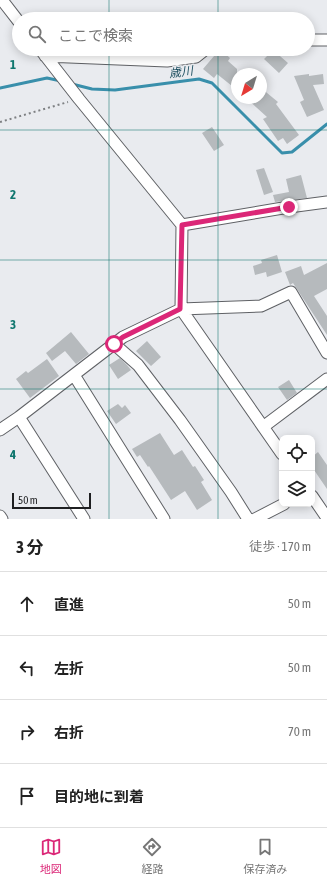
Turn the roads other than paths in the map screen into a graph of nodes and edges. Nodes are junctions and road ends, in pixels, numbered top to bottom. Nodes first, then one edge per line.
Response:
1 (2, 0) edge
2 (12, 13) edge
3 (315, 40) edge
4 (327, 40) edge
5 (46, 56) edge
6 (98, 56) edge
7 (197, 56) edge
8 (327, 202) edge
9 (182, 225) junction
10 (180, 309) junction
11 (114, 344) junction
12 (327, 353) edge
13 (74, 375) junction
14 (327, 379) edge
15 (19, 417) junction
16 (263, 427) junction
17 (0, 430) edge
18 (279, 450) edge
19 (315, 500) edge
20 (279, 507) edge
21 (0, 516) edge
22 (327, 518) edge
23 (2, 519) edge
24 (84, 519) edge
25 (164, 519) edge
26 (248, 519) edge
27 (255, 519) edge

1 - 2 street
3 - 4 street
5 - 9 street
6 - 7 street
8 - 9 street
9 - 10 street
10 - 11 street
10 - 12 street
10 - 16 street
11 - 13 street
11 - 26 street
13 - 15 street
13 - 25 street
14 - 16 street
15 - 17 street
15 - 24 street
16 - 18 street
19 - 22 street
20 - 27 street
21 - 23 street

